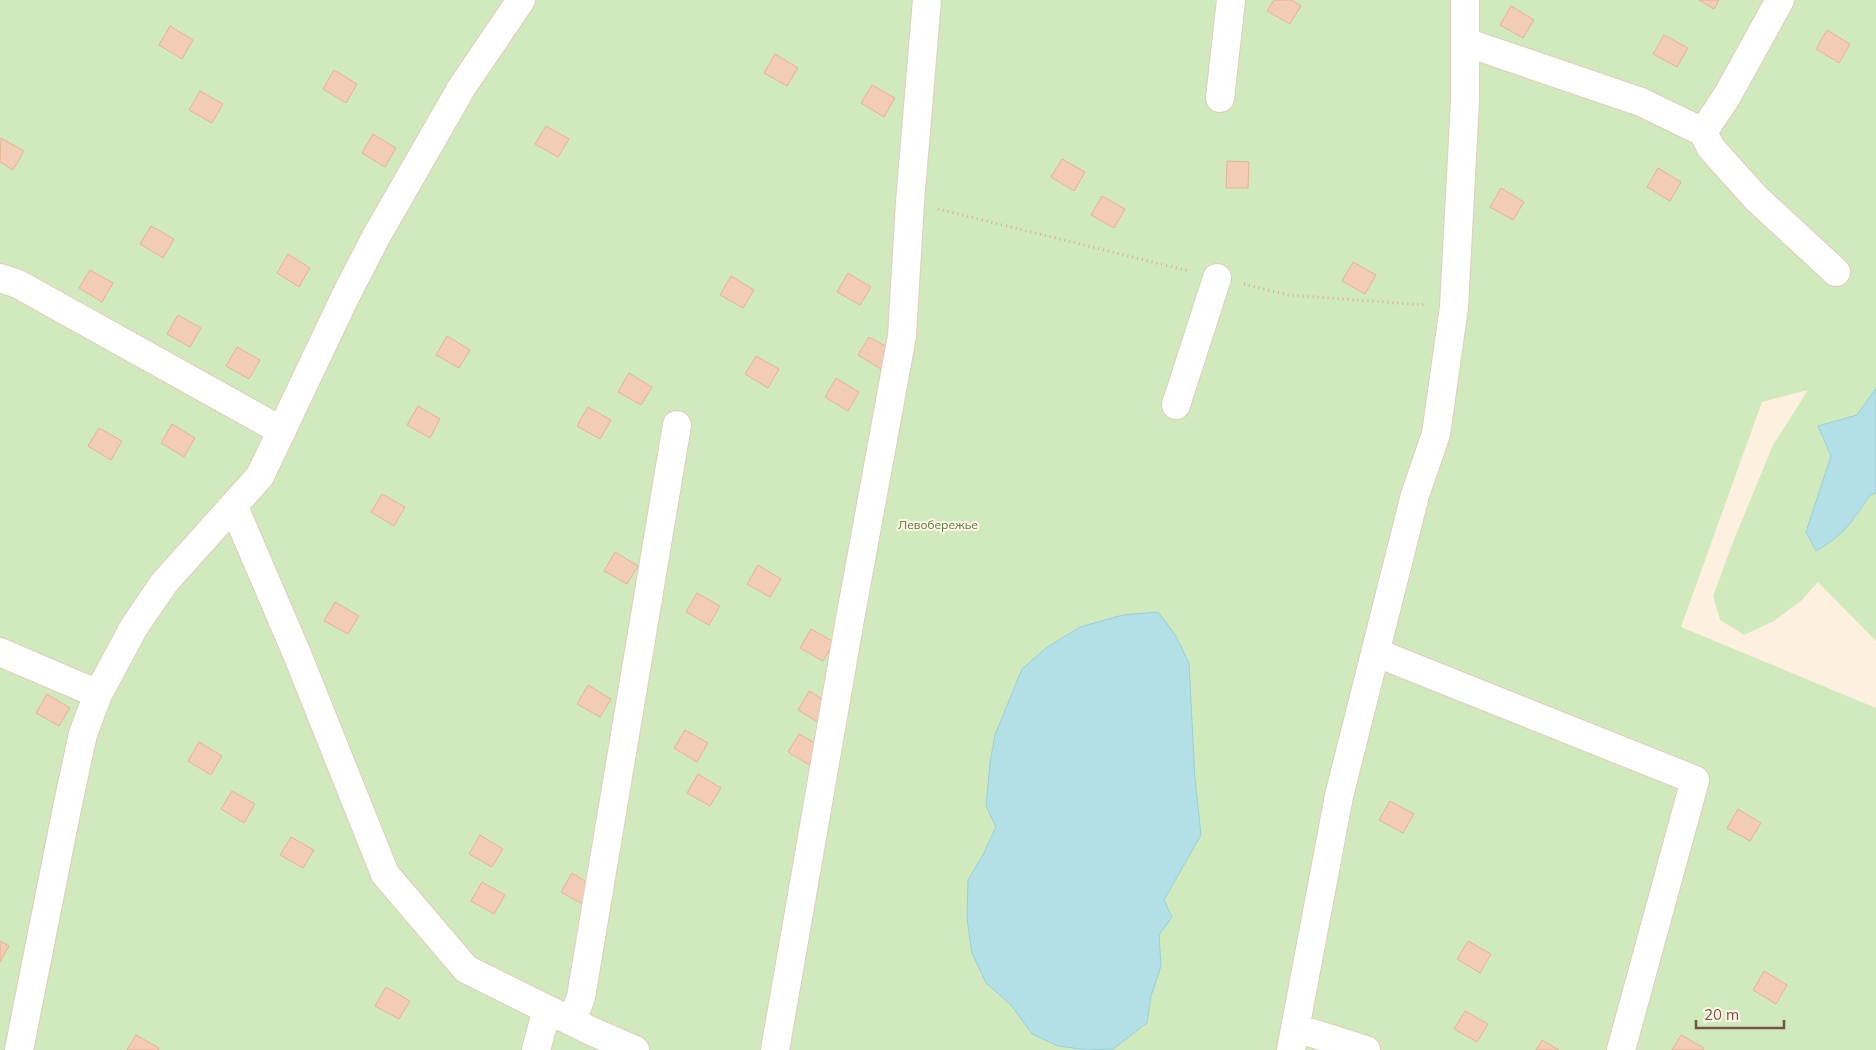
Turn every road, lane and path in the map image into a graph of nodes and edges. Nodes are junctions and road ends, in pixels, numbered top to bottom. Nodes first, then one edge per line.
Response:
1 (521, 0) edge
2 (927, 0) edge
3 (1231, 0) edge
4 (1465, 0) edge
5 (1780, 0) edge
6 (1465, 42) junction
7 (1220, 98) dead end
8 (1703, 132) junction
9 (910, 202) junction
10 (1836, 272) dead end
11 (0, 278) edge
12 (1216, 278) junction
13 (1454, 307) junction
14 (1176, 405) dead end
15 (677, 425) dead end
16 (282, 431) junction
17 (234, 507) junction
18 (0, 652) edge
19 (1377, 653) junction
20 (98, 694) junction
21 (547, 1009) junction
22 (572, 1021) junction
23 (1293, 1039) edge
24 (19, 1050) edge
25 (536, 1050) edge
26 (635, 1050) edge
27 (775, 1050) edge
28 (1366, 1050) edge
29 (1621, 1050) edge

1 - 16 street
2 - 9 street
3 - 7 street
4 - 6 street
5 - 8 street
6 - 8 street
6 - 13 street
8 - 10 street
9 - 12 path
9 - 27 street
11 - 16 street
12 - 13 path
12 - 14 street
13 - 19 street
15 - 22 street
16 - 17 street
17 - 20 street
17 - 21 street
18 - 20 street
19 - 23 street
19 - 29 street
20 - 24 street
21 - 22 street
21 - 25 street
22 - 26 street
23 - 28 street

